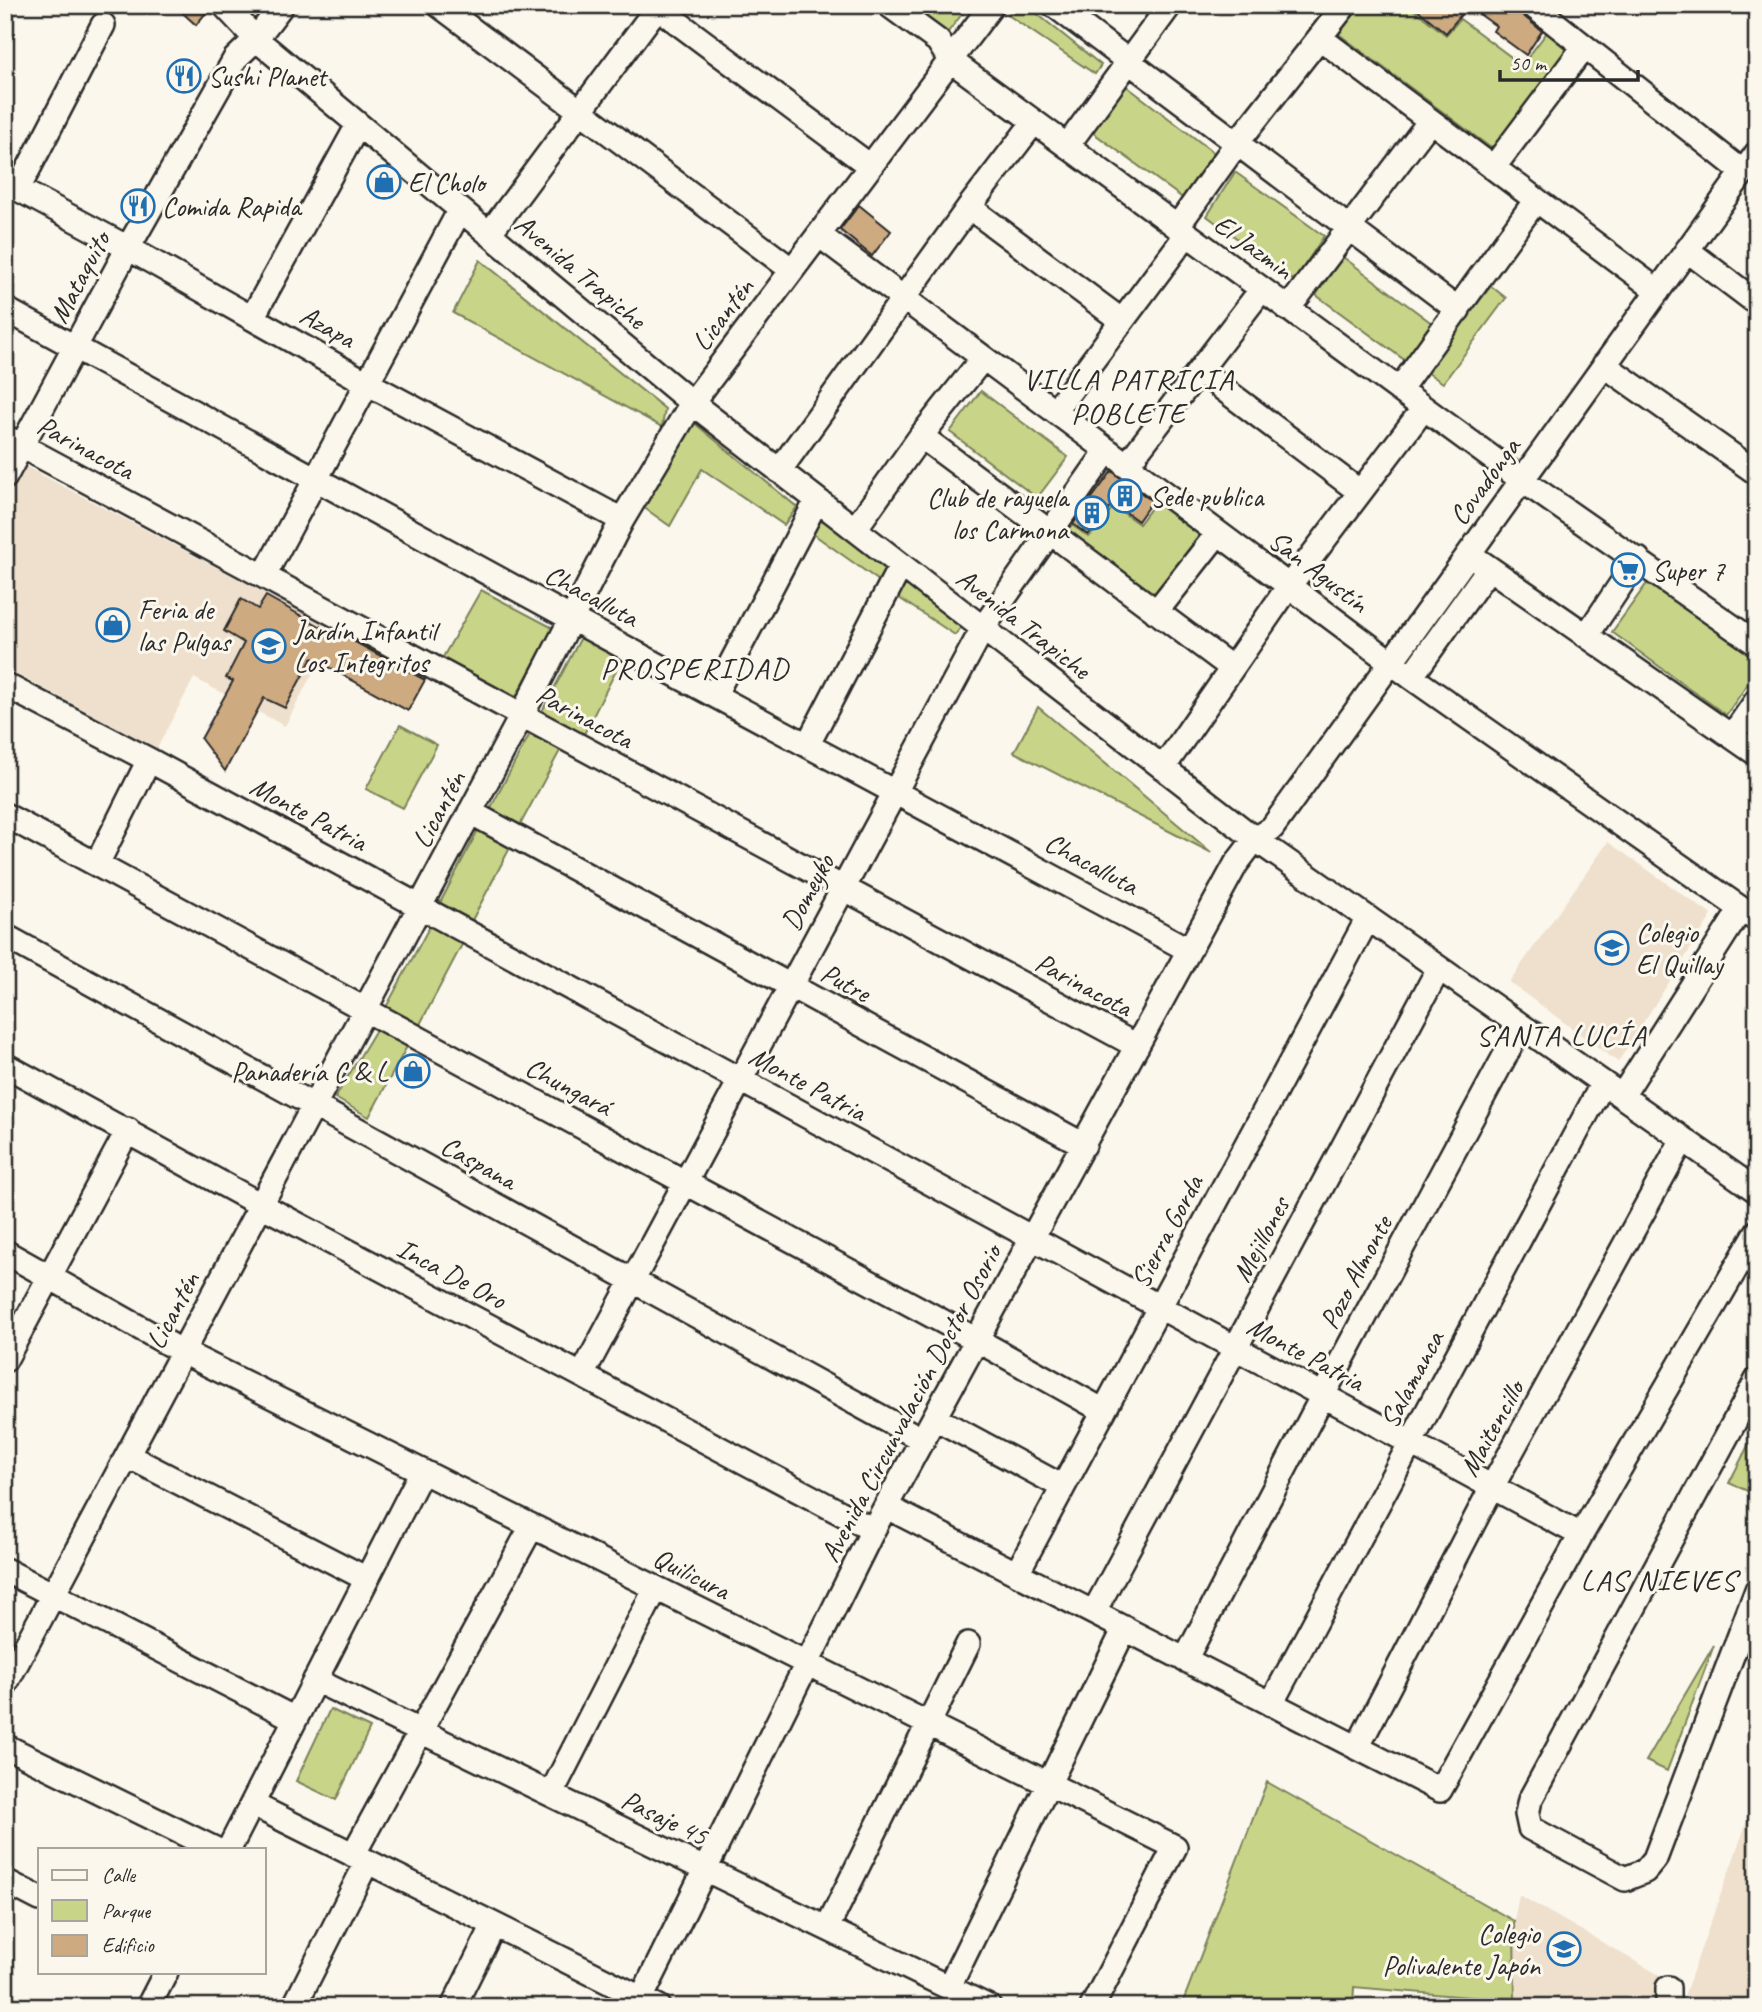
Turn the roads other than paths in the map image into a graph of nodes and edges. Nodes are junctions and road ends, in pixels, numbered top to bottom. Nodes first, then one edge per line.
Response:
1 (225, 5) edge
2 (282, 5) edge
3 (439, 5) edge
4 (889, 5) edge
5 (992, 5) edge
6 (1055, 5) edge
7 (1170, 5) edge
8 (1345, 5) edge
9 (1532, 5) edge
10 (657, 6) edge
11 (103, 25) dead end
12 (1320, 38) junction
13 (256, 39) junction
14 (1584, 47) junction
15 (950, 60) junction
16 (1128, 60) junction
17 (580, 111) junction
18 (1430, 121) junction
19 (1034, 122) junction
20 (358, 125) junction
21 (1237, 143) junction
22 (1066, 146) junction
23 (1750, 162) edge
24 (870, 166) junction
25 (1493, 168) junction
26 (12, 186) edge
27 (1536, 200) junction
28 (969, 207) junction
29 (460, 210) junction
30 (1349, 228) junction
31 (1182, 230) junction
32 (489, 234) junction
33 (819, 235) junction
34 (128, 248) junction
35 (1687, 250) junction
36 (792, 270) junction
37 (1262, 289) junction
38 (1658, 291) junction
39 (904, 299) junction
40 (1757, 303) edge
41 (5, 309) edge
42 (1288, 309) junction
43 (1458, 310) junction
44 (252, 318) junction
45 (1122, 321) junction
46 (75, 348) junction
47 (983, 358) junction
48 (1605, 365) junction
49 (1201, 372) junction
50 (367, 383) junction
51 (1399, 390) junction
52 (692, 403) junction
53 (1424, 408) junction
54 (1055, 411) junction
55 (921, 436) junction
56 (14, 442) edge
57 (1107, 452) junction
58 (1126, 466) junction
59 (779, 471) junction
60 (1757, 473) edge
61 (5, 477) edge
62 (316, 478) junction
63 (1522, 480) junction
64 (1360, 492) junction
65 (817, 500) junction
66 (622, 520) junction
67 (855, 529) junction
68 (1050, 533) junction
69 (1218, 533) junction
70 (1469, 554) junction
71 (1638, 559) junction
72 (901, 565) junction
73 (1489, 568) junction
74 (264, 576) junction
75 (1289, 586) junction
76 (1156, 612) junction
77 (572, 619) junction
78 (983, 628) junction
79 (1587, 635) junction
80 (1757, 644) edge
81 (1391, 662) junction
82 (1232, 668) junction
83 (1411, 677) junction
84 (5, 685) edge
85 (715, 694) junction
86 (1757, 700) edge
87 (522, 715) junction
88 (1732, 736) junction
89 (808, 744) junction
90 (1757, 754) edge
91 (149, 760) junction
92 (1163, 768) junction
93 (895, 791) junction
94 (470, 812) junction
95 (5, 815) edge
96 (1255, 839) junction
97 (97, 864) junction
98 (843, 888) junction
99 (420, 906) junction
100 (1749, 914) edge
101 (1368, 918) junction
102 (5, 936) edge
103 (1189, 950) junction
104 (1439, 968) junction
105 (791, 986) junction
106 (365, 1009) junction
107 (1521, 1026) junction
108 (1137, 1046) junction
109 (5, 1065) edge
110 (740, 1080) junction
111 (1613, 1090) junction
112 (314, 1106) junction
113 (128, 1130) junction
114 (1683, 1139) junction
115 (1084, 1144) junction
116 (685, 1182) junction
117 (1757, 1191) edge
118 (261, 1205) junction
119 (1757, 1232) edge
120 (1033, 1238) junction
121 (5, 1252) edge
122 (50, 1276) junction
123 (633, 1280) junction
124 (1159, 1307) junction
125 (978, 1340) junction
126 (1235, 1348) junction
127 (183, 1352) junction
128 (5, 1360) edge
129 (582, 1375) junction
130 (1757, 1380) edge
131 (1322, 1395) junction
132 (1104, 1411) junction
133 (935, 1418) junction
134 (923, 1440) junction
135 (1410, 1443) junction
136 (128, 1456) junction
137 (422, 1471) junction
138 (1063, 1487) junction
139 (1492, 1487) junction
140 (887, 1507) junction
141 (532, 1526) junction
142 (873, 1530) junction
143 (1581, 1535) junction
144 (5, 1570) edge
145 (1017, 1573) junction
146 (367, 1579) junction
147 (656, 1588) junction
148 (1757, 1590) edge
149 (53, 1595) junction
150 (1094, 1612) junction
151 (1125, 1629) junction
152 (968, 1644) dead end
153 (1185, 1660) junction
154 (807, 1663) junction
155 (315, 1680) junction
156 (5, 1685) edge
157 (1271, 1704) junction
158 (295, 1719) junction
159 (928, 1724) junction
160 (421, 1731) junction
161 (5, 1746) edge
162 (1357, 1748) junction
163 (1048, 1784) junction
164 (551, 1794) junction
165 (251, 1804) junction
166 (213, 1848) edge
167 (229, 1848) edge
168 (360, 1858) junction
169 (705, 1869) junction
170 (5, 1881) edge
171 (38, 1898) edge
172 (494, 1925) junction
173 (827, 1928) junction
174 (165, 1974) edge
175 (956, 1996) edge
176 (646, 2004) edge
177 (148, 2007) edge
178 (294, 2007) edge
179 (453, 2007) edge
180 (989, 2007) edge
181 (1093, 2007) edge

1 - 13 street, Avenida Trapiche
2 - 13 street, Mataquito
3 - 17 street
4 - 15 street, El Jazmin
5 - 15 street, Licantén
6 - 16 street
7 - 16 street
8 - 12 street
9 - 14 street
10 - 17 street
10 - 24 street
11 - 26 street
12 - 18 street
12 - 21 street
13 - 20 street, Avenida Trapiche
13 - 34 street, Mataquito
14 - 23 street
14 - 25 street
15 - 19 street, El Jazmin
15 - 24 street, Licantén
16 - 21 street
16 - 22 street
17 - 32 street
17 - 36 street
18 - 25 street
18 - 30 street
19 - 22 street, El Jazmin
19 - 28 street
20 - 29 street, Avenida Trapiche
20 - 44 street
21 - 30 street
21 - 31 street
22 - 31 street, El Jazmin
23 - 35 street, Covadonga
24 - 33 street, Licantén
25 - 27 street
26 - 34 street, Azapa
27 - 38 street
27 - 43 street
28 - 39 street
28 - 45 street
29 - 32 street, Avenida Trapiche
29 - 50 street
30 - 42 street
30 - 43 street
31 - 37 street, El Jazmin
31 - 45 street
32 - 52 street, Avenida Trapiche
33 - 36 street, Licantén
33 - 39 street, San Agustín
34 - 44 street, Azapa
34 - 46 street, Mataquito
35 - 38 street, Covadonga
35 - 40 street
36 - 52 street, Licantén
37 - 42 street, El Jazmin
37 - 49 street
38 - 48 street, Covadonga
39 - 47 street, San Agustín
39 - 59 street
41 - 46 street, Chacalluta
42 - 51 street, El Jazmin
43 - 51 street
44 - 50 street, Azapa
45 - 54 street
46 - 56 street, Mataquito
46 - 62 street, Chacalluta
47 - 54 street, San Agustín
47 - 55 street
48 - 60 street
48 - 63 street, Covadonga
49 - 58 street
49 - 64 street
50 - 62 street
50 - 66 street, Azapa
51 - 53 street, El Jazmin
52 - 59 street, Avenida Trapiche
52 - 66 street, Licantén
53 - 63 street, El Jazmin
53 - 64 street
54 - 57 street, San Agustín
55 - 67 street
55 - 68 street
56 - 61 street, Mataquito
56 - 74 street, Parinacota
57 - 58 street, San Agustín
57 - 68 street, Domeyko
58 - 69 street, San Agustín
59 - 65 street, Avenida Trapiche
62 - 74 street
62 - 77 street, Chacalluta
63 - 70 street, Covadonga
63 - 71 street, El Jazmin
64 - 75 street
65 - 67 street, Avenida Trapiche
65 - 85 street
66 - 77 street, Licantén
67 - 72 street, Avenida Trapiche
68 - 76 street
68 - 78 street, Domeyko
69 - 75 street, San Agustín
69 - 76 street
70 - 73 street
70 - 81 street, Covadonga
71 - 79 street
71 - 80 street, El Jazmin
72 - 78 street, Avenida Trapiche
72 - 89 street
73 - 79 street
73 - 83 street
74 - 87 street, Parinacota
75 - 81 street, San Agustín
75 - 82 street
76 - 82 street
77 - 85 street, Chacalluta
77 - 87 street, Licantén
78 - 92 street, Avenida Trapiche
78 - 93 street, Domeyko
79 - 88 street
81 - 83 street, San Agustín
81 - 96 street, Covadonga
82 - 92 street
83 - 100 street, San Agustín
84 - 91 street, Monte Patria
85 - 89 street, Chacalluta
86 - 88 street
87 - 94 street, Licantén
87 - 98 street, Parinacota
88 - 90 street
89 - 93 street, Chacalluta
91 - 97 street
91 - 99 street, Monte Patria
92 - 96 street, Avenida Trapiche
93 - 98 street, Domeyko
93 - 103 street, Chacalluta
94 - 99 street, Licantén
94 - 105 street, Putre
95 - 97 street, Chungará
96 - 101 street, Avenida Trapiche
96 - 103 street, Avenida Circunvalación Doctor Osorio
97 - 106 street, Chungará
98 - 105 street, Domeyko
98 - 108 street, Parinacota
99 - 106 street, Licantén
99 - 110 street, Monte Patria
100 - 111 street, Salamanca
101 - 104 street, Avenida Trapiche
101 - 124 street, Sierra Gorda
102 - 112 street, Caspana
103 - 108 street, Avenida Circunvalación Doctor Osorio
104 - 107 street, Avenida Trapiche
104 - 126 street, Mejillones
105 - 110 street, Domeyko
105 - 115 street, Putre
106 - 112 street, Licantén
106 - 116 street, Chungará
107 - 111 street, Avenida Trapiche
107 - 131 street, Pozo Almonte
108 - 115 street, Avenida Circunvalación Doctor Osorio
109 - 113 street, Inca De Oro
110 - 116 street, Domeyko
110 - 120 street, Monte Patria
111 - 114 street, Avenida Trapiche
111 - 135 street, Salamanca
112 - 118 street, Licantén
112 - 123 street, Caspana
113 - 118 street, Inca De Oro
113 - 122 street
114 - 117 street, Avenida Trapiche
114 - 139 street, Maitencillo
115 - 120 street, Avenida Circunvalación Doctor Osorio
116 - 123 street, Domeyko
116 - 125 street, Chungará
118 - 127 street, Licantén
118 - 129 street, Inca De Oro
119 - 143 street
120 - 124 street, Monte Patria
120 - 125 street, Avenida Circunvalación Doctor Osorio
121 - 122 street, Quilicura
122 - 127 street, Quilicura
122 - 128 street
123 - 129 street, Domeyko
123 - 134 street, Caspana
124 - 126 street, Monte Patria
124 - 132 street, Sierra Gorda
125 - 132 street, Chungará
125 - 133 street, Avenida Circunvalación Doctor Osorio
126 - 131 street, Monte Patria
126 - 150 street, Mejillones
127 - 136 street, Licantén
127 - 137 street, Quilicura
129 - 142 street, Inca De Oro
130 - 148 street
131 - 135 street, Monte Patria
131 - 153 street, Pozo Almonte
132 - 138 street, Sierra Gorda
133 - 134 street, Avenida Circunvalación Doctor Osorio
133 - 138 street
134 - 140 street, Avenida Circunvalación Doctor Osorio
135 - 139 street, Monte Patria
135 - 157 street, Salamanca
136 - 146 street
136 - 149 street, Licantén
137 - 141 street, Quilicura
137 - 146 street
138 - 145 street, Sierra Gorda
139 - 143 street, Monte Patria
139 - 162 street, Maitencillo
140 - 142 street, Avenida Circunvalación Doctor Osorio
140 - 145 street
141 - 147 street, Quilicura
141 - 160 street
142 - 154 street, Avenida Circunvalación Doctor Osorio
143 - 162 street
144 - 149 street
145 - 150 street
146 - 155 street
147 - 154 street, Quilicura
147 - 164 street
149 - 156 street, Licantén
149 - 158 street
150 - 151 street
151 - 153 street
151 - 163 street
152 - 159 street
153 - 157 street
154 - 159 street, Quilicura
154 - 169 street, Avenida Circunvalación Doctor Osorio
155 - 158 street
155 - 160 street, Pasaje 45
157 - 162 street
158 - 165 street
159 - 163 street, Quilicura
159 - 173 street
160 - 164 street, Pasaje 45
160 - 168 street
161 - 166 street
163 - 175 street
163 - 181 street, Quilicura
164 - 169 street, Pasaje 45
165 - 167 street
165 - 168 street
168 - 172 street
168 - 178 street
169 - 173 street, Pasaje 45
169 - 176 street, Avenida Circunvalación Doctor Osorio
170 - 171 street
172 - 176 street
172 - 179 street
173 - 175 street, Pasaje 45
174 - 177 street
175 - 180 street, Pasaje 45

